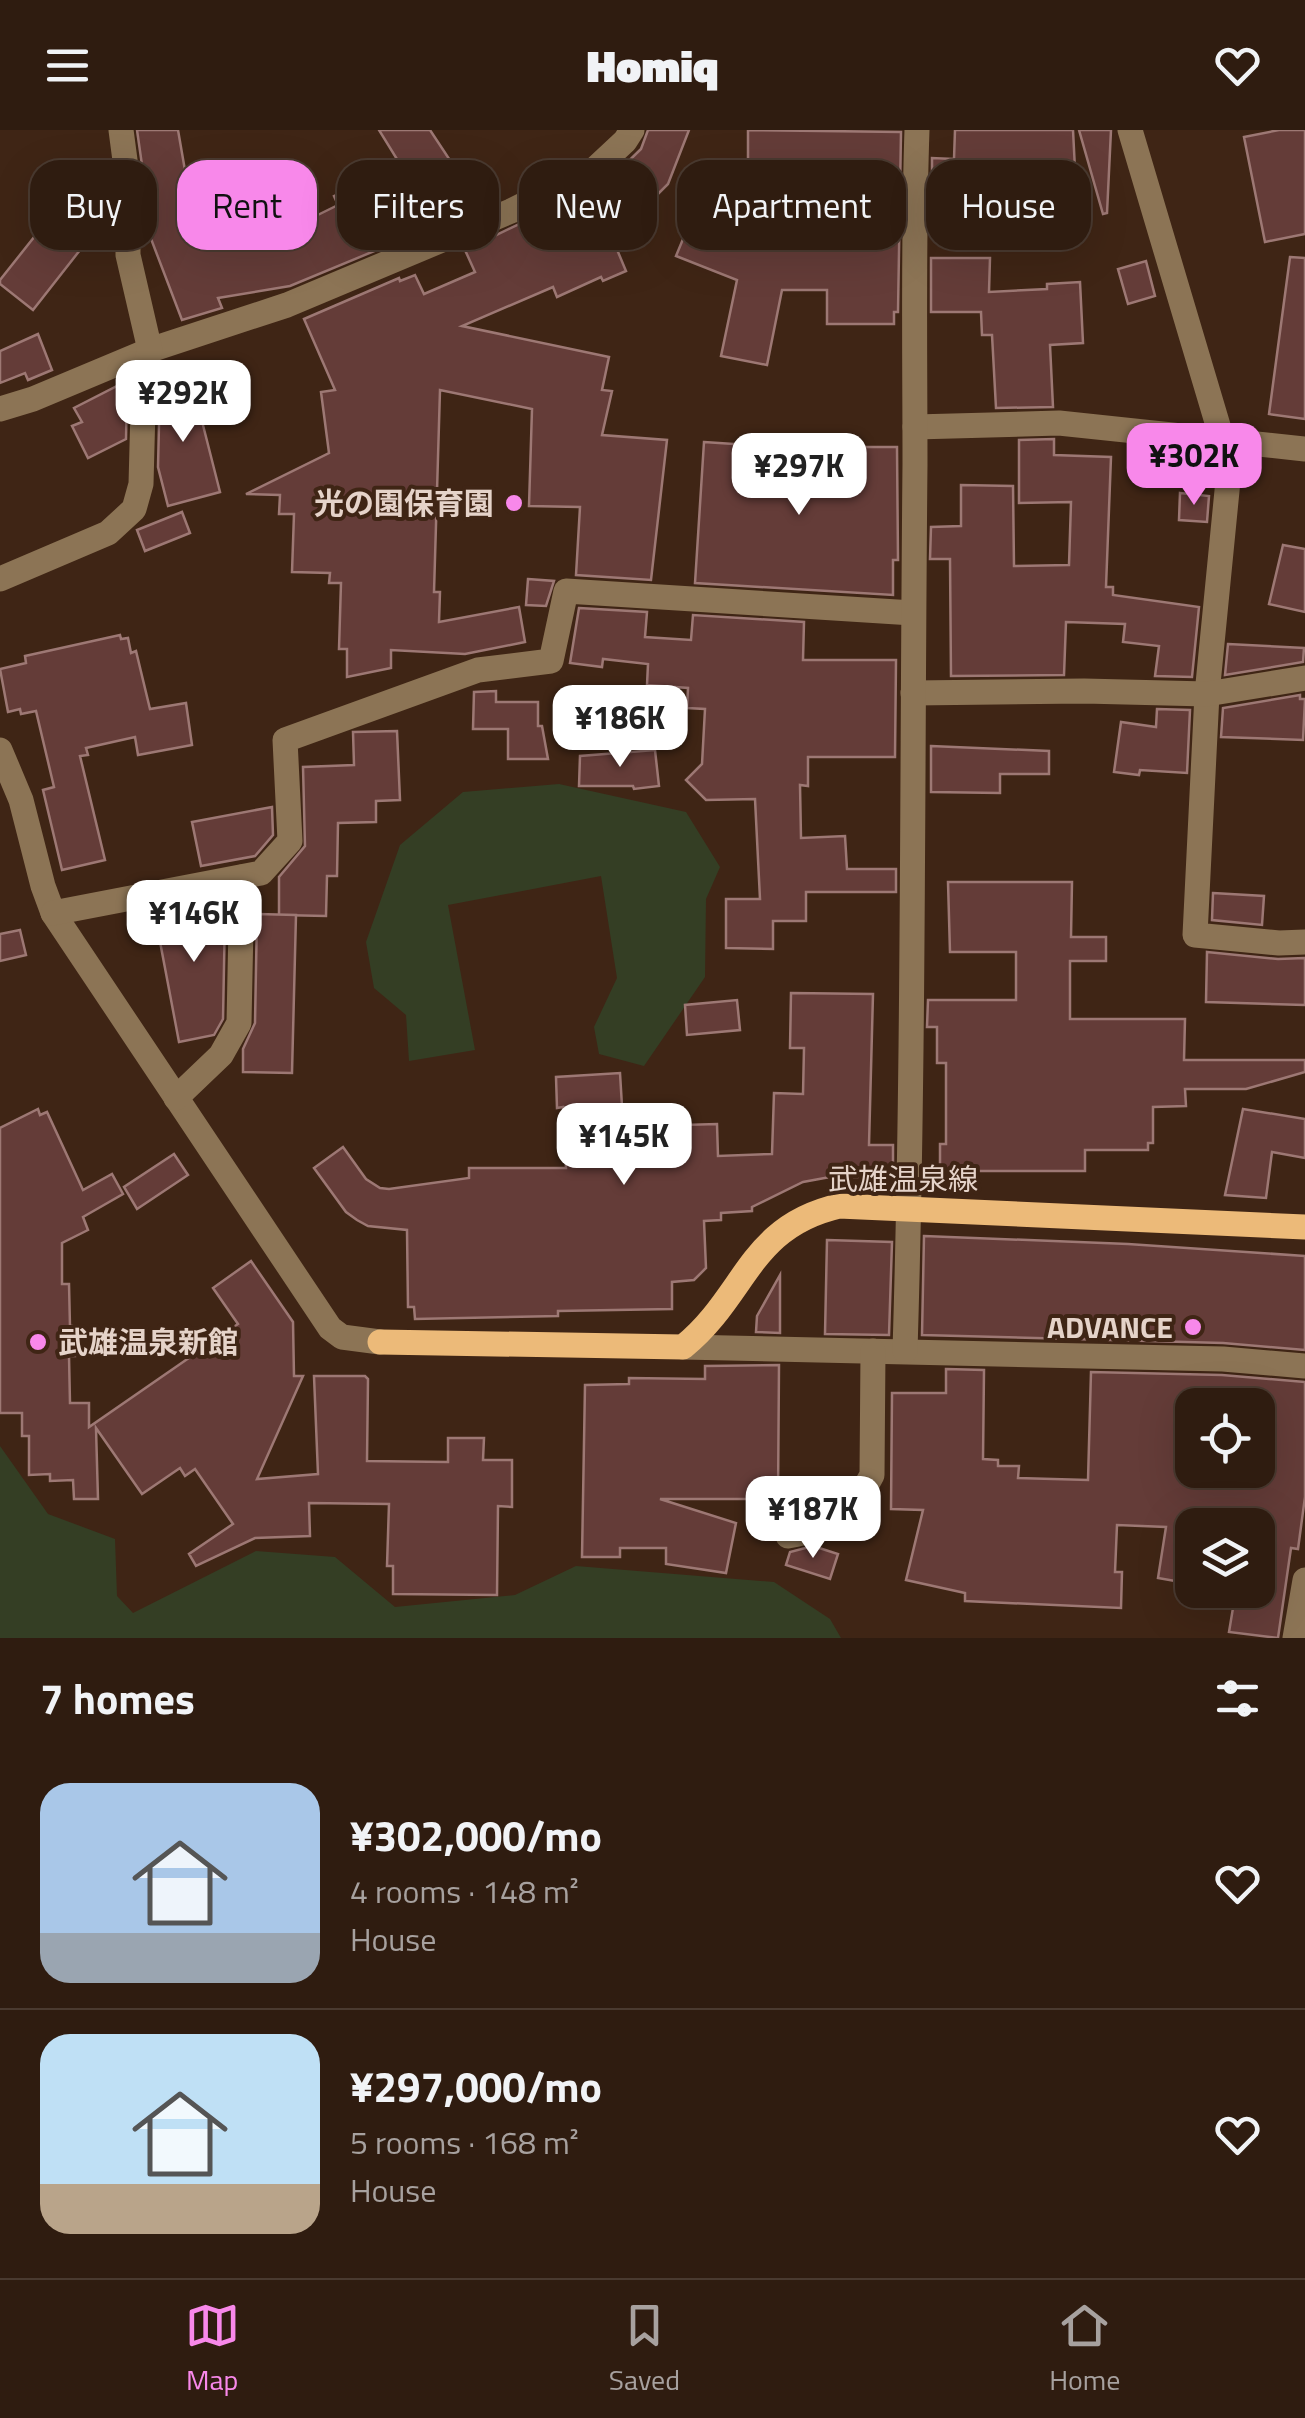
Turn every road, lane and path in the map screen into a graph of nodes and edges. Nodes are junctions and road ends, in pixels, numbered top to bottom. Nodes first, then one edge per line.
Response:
1 (121, 130) edge
2 (632, 130) edge
3 (917, 130) edge
4 (1130, 130) edge
5 (150, 350) junction
6 (0, 409) edge
7 (915, 427) junction
8 (1227, 439) junction
9 (1305, 449) edge
10 (0, 579) edge
11 (914, 614) junction
12 (1305, 678) edge
13 (913, 692) junction
14 (1208, 694) junction
15 (0, 750) edge
16 (242, 878) junction
17 (53, 912) junction
18 (1305, 942) edge
19 (176, 1098) junction
20 (910, 1208) junction
21 (1305, 1227) edge
22 (380, 1342) joint
23 (682, 1346) junction
24 (873, 1351) junction
25 (905, 1352) junction
26 (1305, 1366) edge
27 (788, 1536) dead end
28 (1305, 1580) edge
29 (1295, 1638) edge

1 - 5 street
2 - 5 street
3 - 7 street
4 - 8 street
5 - 6 street
5 - 10 street
7 - 8 street
7 - 11 street
8 - 9 street
8 - 14 street
11 - 13 street
11 - 16 street
12 - 14 street
13 - 14 street
13 - 20 street
14 - 18 street
15 - 17 street
16 - 17 street
16 - 19 street
17 - 19 street
19 - 22 street
20 - 21 main road, 武雄温泉線
20 - 23 main road, 武雄温泉線
20 - 25 street
22 - 23 main road
23 - 24 street
24 - 25 street
24 - 27 street
25 - 26 street
28 - 29 street

